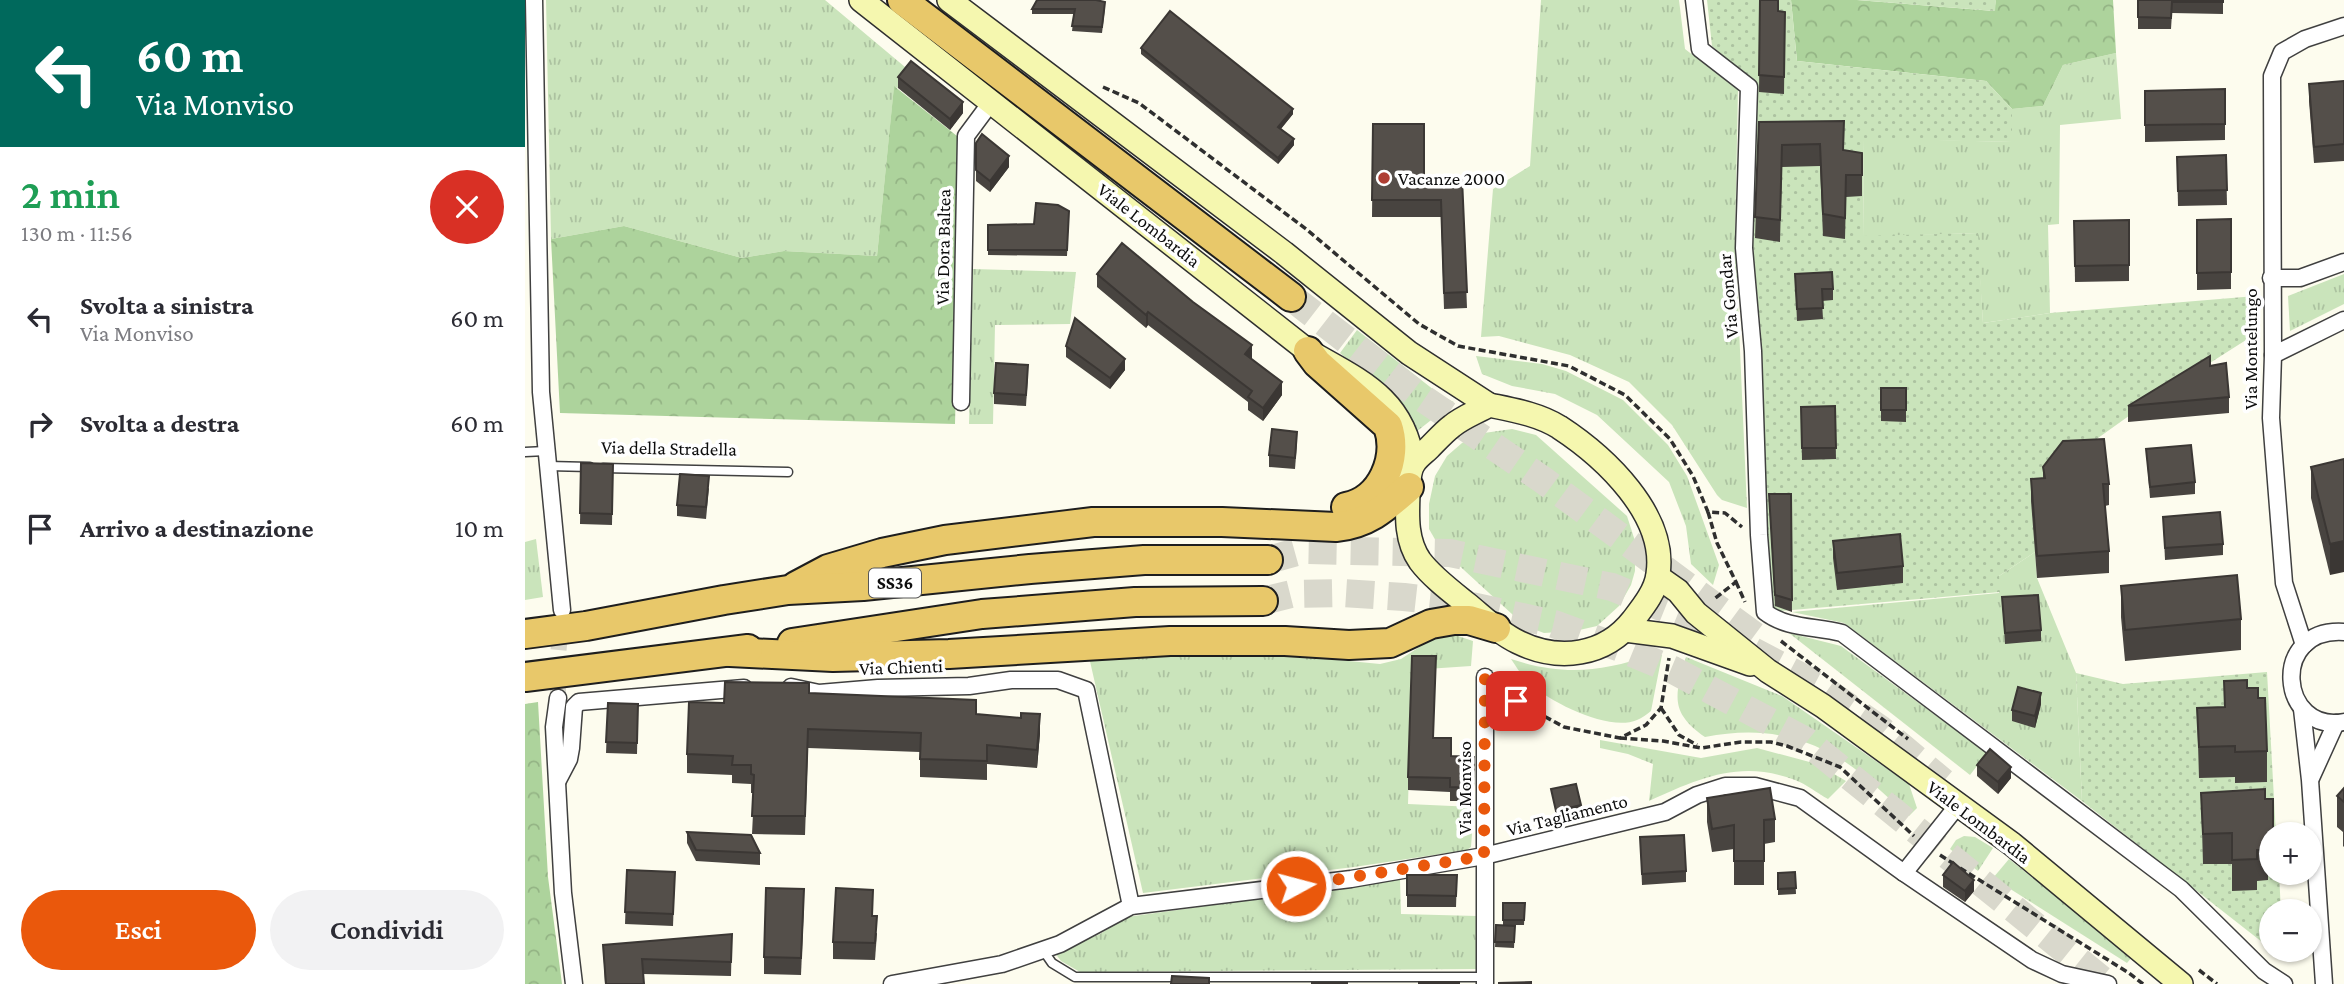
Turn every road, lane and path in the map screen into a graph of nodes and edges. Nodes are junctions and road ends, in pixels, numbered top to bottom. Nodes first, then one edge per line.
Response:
1 (534, 0) edge
2 (861, 0) edge
3 (902, 0) edge
4 (949, 0) edge
5 (1694, 0) edge
6 (2344, 26) edge
7 (1093, 83) dead end
8 (992, 101) junction
9 (2344, 262) edge
10 (2271, 278) junction
11 (1291, 297) tunnel mouth
12 (2344, 320) edge
13 (1308, 351) junction
14 (2273, 355) junction
15 (961, 402) dead end
16 (1489, 405) junction
17 (525, 452) edge
18 (547, 459) junction
19 (788, 472) dead end
20 (1411, 475) junction
21 (1093, 522) junction
22 (1759, 535) junction
23 (1268, 560) tunnel mouth
24 (1658, 577) junction
25 (1735, 582) dead end
26 (789, 590) junction
27 (1263, 601) tunnel mouth
28 (1746, 604) dead end
29 (562, 610) tunnel mouth
30 (1496, 628) junction
31 (1625, 630) junction
32 (2344, 632) edge
33 (1771, 633) dead end
34 (525, 634) edge
35 (2304, 645) junction
36 (730, 652) junction
37 (1768, 671) junction
38 (525, 677) edge
39 (1485, 677) joint
40 (558, 698) tunnel mouth
41 (2302, 709) junction
42 (2340, 722) edge
43 (1620, 738) junction
44 (1915, 744) dead end
45 (1701, 748) junction
46 (558, 780) junction
47 (2310, 780) junction
48 (1958, 805) junction
49 (1926, 846) junction
50 (1484, 856) junction
51 (1904, 873) junction
52 (1131, 906) junction
53 (1043, 950) junction
54 (1485, 981) edge
55 (574, 984) edge
56 (892, 984) edge
57 (2108, 984) edge
58 (2143, 984) edge
59 (2181, 984) edge
60 (2284, 984) edge
61 (2324, 984) edge

1 - 18 street
2 - 8 main road, Viale Lombardia
3 - 11 highway
4 - 16 main road
5 - 22 street, Via Gondar
6 - 10 street, Via Montelungo
7 - 22 path
8 - 13 main road, Viale Lombardia
8 - 15 street, Via Dora Baltea
9 - 10 street
10 - 14 street, Via Montelungo
12 - 14 street
13 - 20 main road, Viale Lombardia
13 - 21 highway
14 - 35 street, Via Montelungo
16 - 20 main road
16 - 24 main road
17 - 18 lane, Via della Stradella
18 - 19 lane, Via della Stradella
18 - 29 street
20 - 21 highway, SS36
20 - 30 main road
21 - 26 highway, SS36
22 - 60 street, Via Gondar
23 - 26 highway, SS36
24 - 31 main road
24 - 37 main road, Viale Lombardia
25 - 28 path
26 - 34 highway, SS36
27 - 36 highway, SS36
30 - 31 main road
30 - 36 highway
31 - 37 main road, Viale Lombardia
32 - 35 street
33 - 44 path
35 - 41 street
36 - 38 highway, SS36
37 - 48 main road, Viale Lombardia
39 - 43 path
39 - 50 street, Via Monviso
40 - 46 street
41 - 42 street
41 - 47 street
42 - 47 street
43 - 45 path
43 - 45 path
45 - 49 path
46 - 52 street, Via Chienti
46 - 55 street
47 - 61 street
48 - 49 street
48 - 59 main road, Viale Lombardia
49 - 51 street
49 - 58 path
50 - 51 street, Via Tagliamento
50 - 52 street, Via Tagliamento
50 - 54 street, Via Monviso
51 - 57 street
52 - 53 street, Via Tagliamento
53 - 54 lane
53 - 56 street, Via Tagliamento

